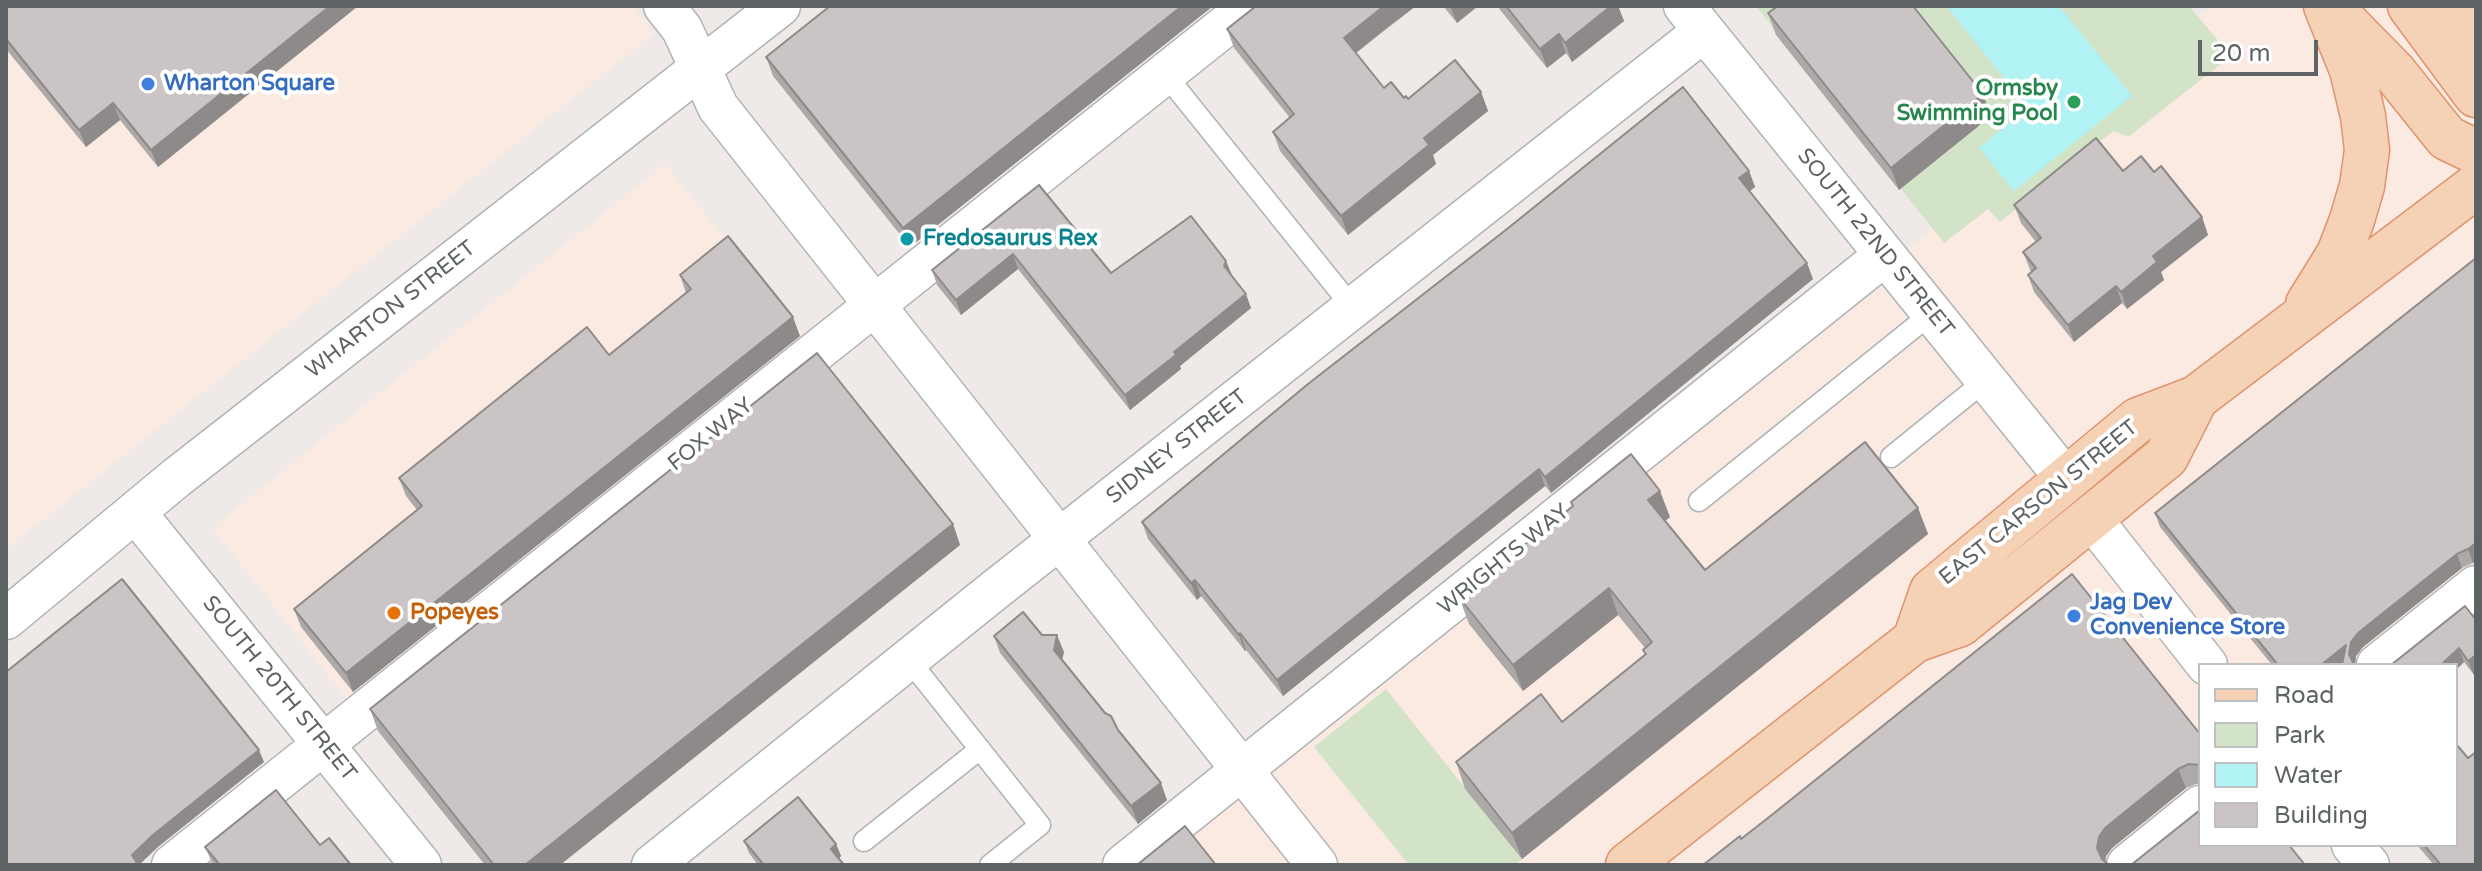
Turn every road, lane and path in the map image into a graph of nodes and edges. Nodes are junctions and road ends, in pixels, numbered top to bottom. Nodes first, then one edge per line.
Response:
1 (664, 6) edge
2 (780, 6) edge
3 (1250, 6) edge
4 (2327, 6) edge
5 (2410, 6) edge
6 (2442, 6) edge
7 (1694, 18) edge
8 (2476, 39) edge
9 (700, 69) junction
10 (1165, 74) junction
11 (2476, 95) edge
12 (2476, 152) edge
13 (2476, 186) edge
14 (1885, 255) junction
15 (874, 305) junction
16 (1353, 308) junction
17 (1932, 313) junction
18 (2293, 326) junction
19 (1986, 380) junction
20 (2196, 398) junction
21 (1891, 457) dead end
22 (2066, 479) junction
23 (1699, 501) dead end
24 (136, 513) junction
25 (2091, 518) junction
26 (1059, 539) junction
27 (2476, 586) edge
28 (6, 619) edge
29 (1915, 640) junction
30 (909, 660) junction
31 (2205, 663) edge
32 (2380, 663) edge
33 (324, 744) junction
34 (980, 749) junction
35 (1242, 770) junction
36 (2198, 808) edge
37 (864, 841) dead end
38 (2354, 847) edge
39 (669, 860) edge
40 (172, 865) edge
41 (421, 865) edge
42 (990, 865) edge
43 (1123, 865) edge
44 (1317, 865) edge
45 (1628, 865) edge
46 (2127, 865) edge
47 (2369, 865) edge

1 - 9 street
2 - 9 street, WHARTON STREET
3 - 10 street, FOX WAY
4 - 12 main road
4 - 18 main road
5 - 11 main road
6 - 8 main road
7 - 14 street, SOUTH 22ND STREET
7 - 16 street, SIDNEY STREET
9 - 15 street
9 - 24 street, WHARTON STREET
10 - 15 street, FOX WAY
10 - 16 lane
13 - 18 main road, EAST CARSON STREET
14 - 17 street, SOUTH 22ND STREET
14 - 35 street, WRIGHTS WAY
15 - 26 street
15 - 33 street, FOX WAY
16 - 26 street, SIDNEY STREET
17 - 19 street, SOUTH 22ND STREET
17 - 23 lane
18 - 20 main road, EAST CARSON STREET
19 - 21 lane
19 - 22 street, SOUTH 22ND STREET
20 - 22 main road, EAST CARSON STREET
20 - 25 main road, EAST CARSON STREET
22 - 29 main road, EAST CARSON STREET
24 - 28 street, WHARTON STREET
24 - 33 street, SOUTH 20TH STREET
25 - 29 main road, EAST CARSON STREET
25 - 31 street
26 - 30 street, SIDNEY STREET
26 - 35 street
27 - 32 street
29 - 45 main road, EAST CARSON STREET
30 - 34 lane
30 - 39 street, SIDNEY STREET
33 - 40 street, FOX WAY
33 - 41 street, SOUTH 20TH STREET
34 - 37 lane
34 - 42 lane
35 - 43 street, WRIGHTS WAY
35 - 44 street
36 - 46 street
38 - 47 street

